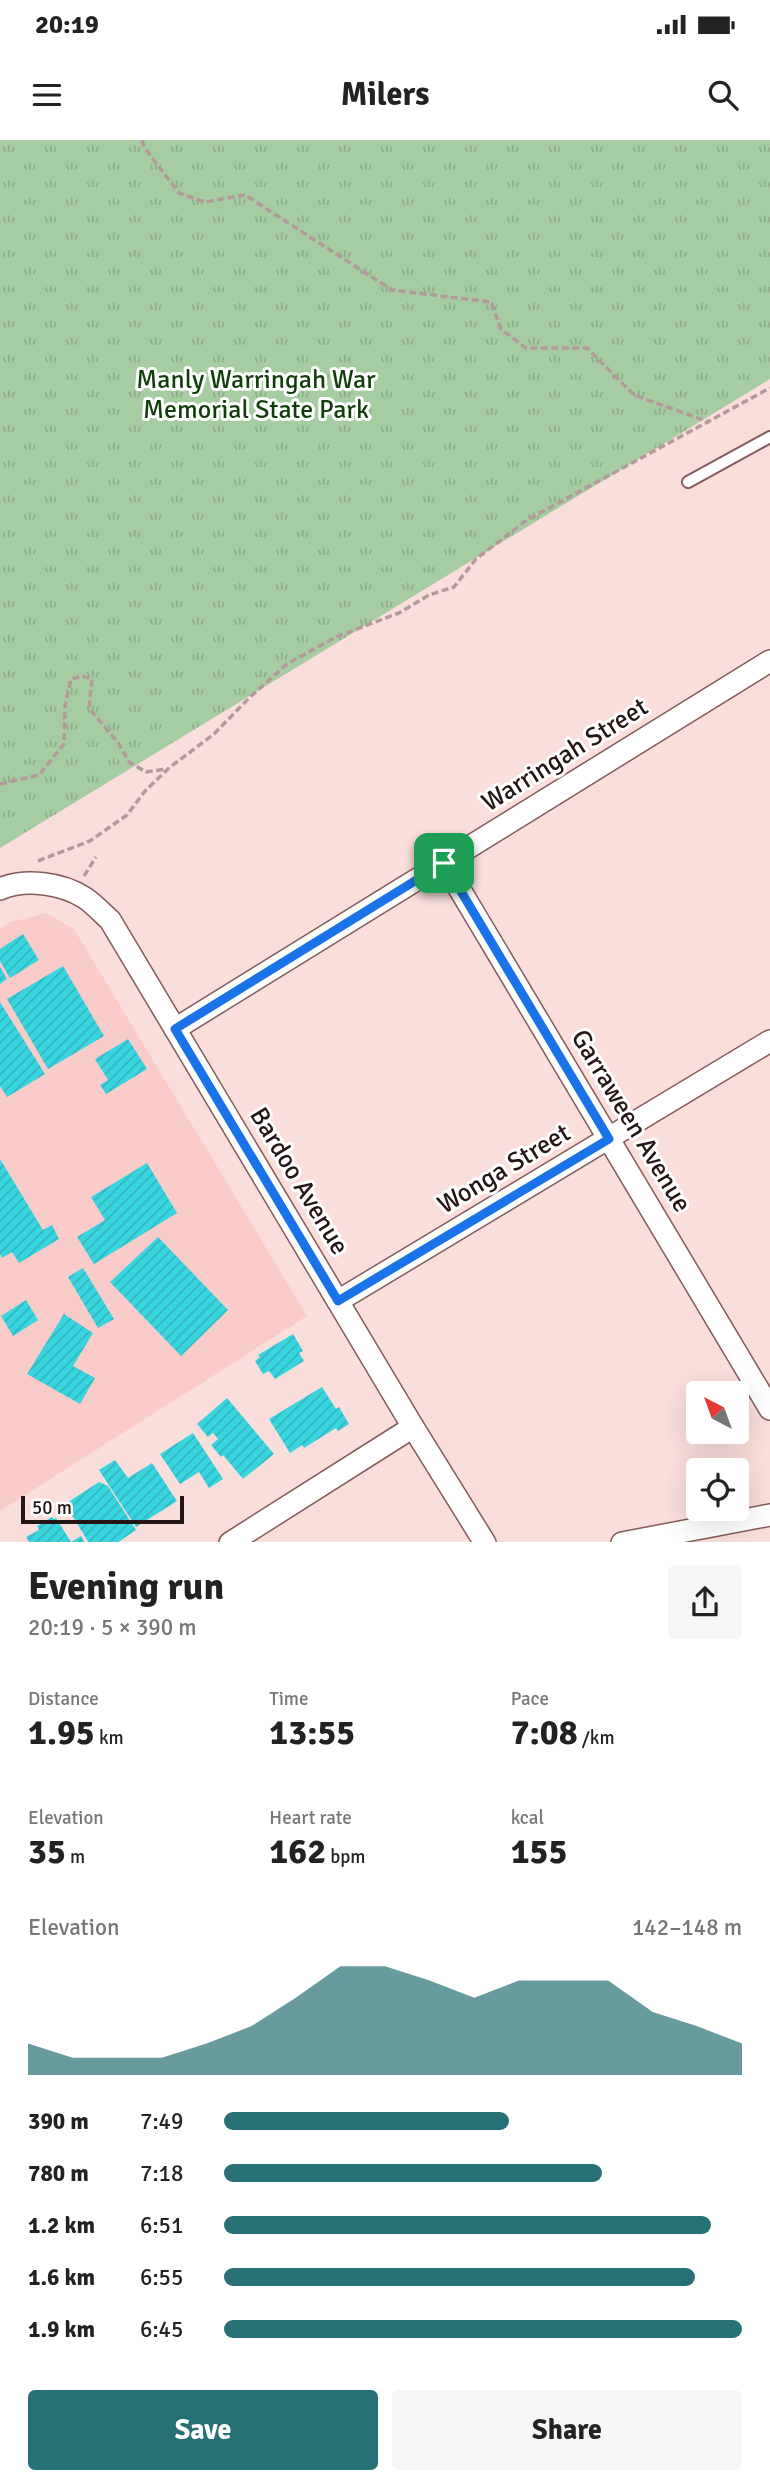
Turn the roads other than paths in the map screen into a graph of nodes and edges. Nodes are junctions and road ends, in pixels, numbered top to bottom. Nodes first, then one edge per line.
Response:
1 (770, 437) edge
2 (688, 482) dead end
3 (770, 661) edge
4 (444, 863) junction
5 (0, 890) edge
6 (175, 1029) junction
7 (770, 1041) edge
8 (609, 1139) junction
9 (338, 1301) junction
10 (770, 1409) edge
11 (413, 1427) junction
12 (770, 1515) edge
13 (230, 1542) edge
14 (485, 1542) edge
15 (622, 1542) edge

1 - 2 lane
3 - 4 street, Warringah Street
4 - 6 street, Warringah Street
4 - 8 street, Garraween Avenue
5 - 6 street, Bardoo Avenue
6 - 9 street, Bardoo Avenue
7 - 8 street, Wonga Street
8 - 9 street, Wonga Street
8 - 10 street, Garraween Avenue
9 - 11 street, Bardoo Avenue
11 - 13 street
11 - 14 street, Bardoo Avenue
12 - 15 street

